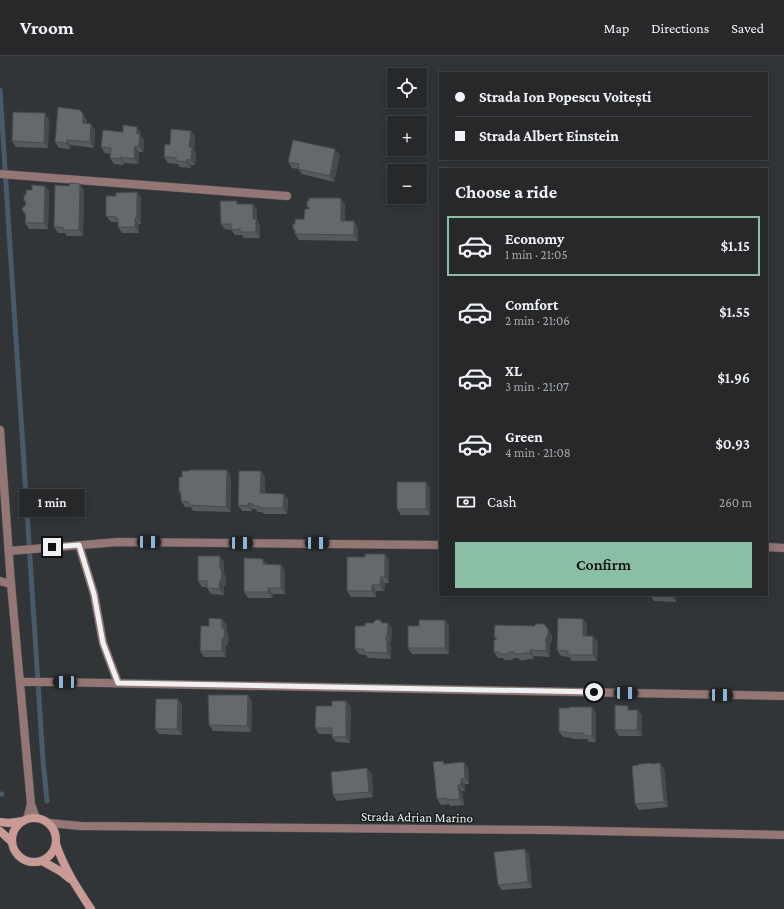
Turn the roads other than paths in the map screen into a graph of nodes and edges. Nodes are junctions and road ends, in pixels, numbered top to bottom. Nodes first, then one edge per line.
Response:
1 (0, 174) edge
2 (287, 196) dead end
3 (0, 430) edge
4 (439, 544) edge
5 (79, 545) junction
6 (768, 547) edge
7 (784, 548) edge
8 (11, 550) junction
9 (0, 581) edge
10 (11, 584) junction
11 (24, 682) junction
12 (118, 683) junction
13 (784, 696) edge
14 (31, 804) junction
15 (36, 818) junction
16 (25, 820) junction
17 (0, 822) edge
18 (49, 823) junction
19 (0, 830) edge
20 (784, 835) edge
21 (12, 842) junction
22 (56, 844) junction
23 (42, 861) junction
24 (75, 884) junction
25 (91, 909) edge

1 - 2 street
3 - 8 street
4 - 5 street
5 - 8 street
5 - 12 street
6 - 7 street
8 - 10 street
9 - 10 street
10 - 11 street
11 - 12 street
11 - 14 street
12 - 13 street
14 - 15 street
14 - 16 street
15 - 16 main road
15 - 18 main road
16 - 17 main road
16 - 21 main road
18 - 20 street, Strada Adrian Marino
18 - 22 main road
19 - 21 main road
21 - 23 main road
22 - 23 main road
22 - 24 main road
23 - 24 main road
24 - 25 main road

